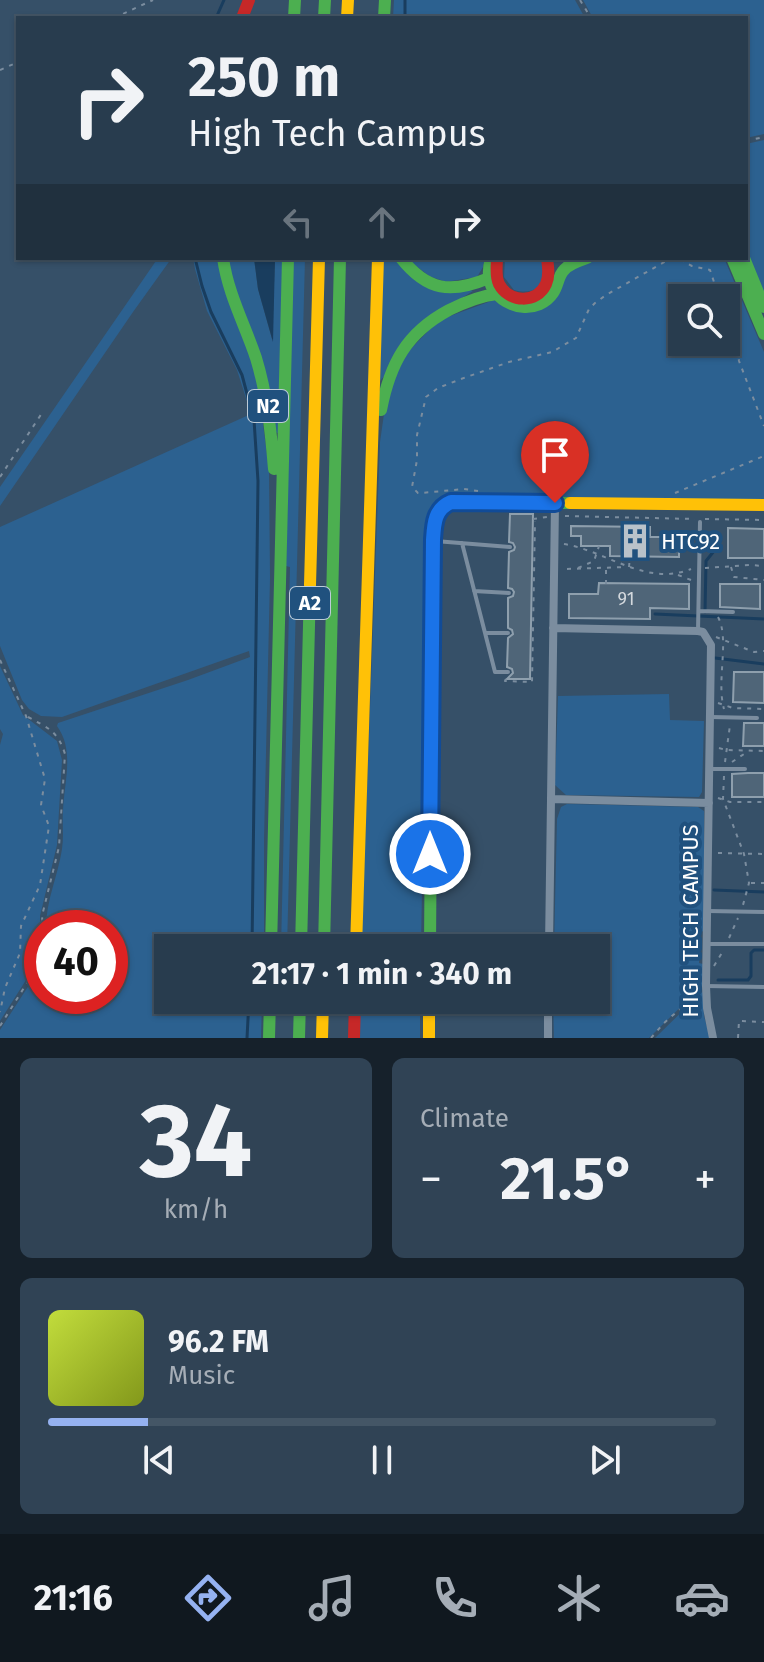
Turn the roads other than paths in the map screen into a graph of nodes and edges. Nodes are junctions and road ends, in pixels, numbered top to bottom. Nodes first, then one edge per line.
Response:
1 (224, 260) edge
2 (288, 260) edge
3 (319, 260) edge
4 (340, 260) edge
5 (378, 260) edge
6 (403, 260) edge
7 (493, 260) edge
8 (494, 260) edge
9 (583, 260) edge
10 (733, 260) edge
11 (745, 260) edge
12 (553, 268) edge
13 (489, 278) junction
14 (501, 293) junction
15 (764, 307) edge
16 (764, 334) edge
17 (371, 494) junction
18 (764, 505) edge
19 (554, 510) junction
20 (700, 522) dead end
21 (433, 540) junction
22 (462, 543) junction
23 (510, 547) dead end
24 (281, 560) junction
25 (474, 591) junction
26 (509, 593) dead end
27 (699, 611) junction
28 (733, 612) dead end
29 (553, 628) junction
30 (485, 633) junction
31 (508, 633) dead end
32 (703, 633) junction
33 (508, 672) road end
34 (711, 717) junction
35 (757, 718) dead end
36 (710, 769) junction
37 (745, 769) dead end
38 (551, 799) junction
39 (710, 799) junction
40 (708, 911) junction
41 (764, 912) edge
42 (271, 934) edge
43 (301, 934) edge
44 (324, 934) edge
45 (356, 934) edge
46 (430, 934) edge
47 (549, 934) edge
48 (707, 944) junction
49 (764, 944) edge
50 (706, 986) junction
51 (764, 987) edge
52 (270, 1014) edge
53 (300, 1014) edge
54 (323, 1014) edge
55 (355, 1014) edge
56 (429, 1014) edge
57 (548, 1014) edge
58 (269, 1038) edge
59 (299, 1038) edge
60 (322, 1038) edge
61 (354, 1038) edge
62 (429, 1038) edge
63 (548, 1038) edge
64 (713, 1038) edge

1 - 24 main road, N2
2 - 24 main road, N2
3 - 43 main road, A2
4 - 44 main road, A2
5 - 17 main road
6 - 13 main road
7 - 13 main road
8 - 14 main road
9 - 12 main road
10 - 16 main road
11 - 15 main road
12 - 14 main road
13 - 14 main road
14 - 17 main road
17 - 45 main road
18 - 19 main road
19 - 21 main road
19 - 29 street
20 - 27 lane
21 - 22 lane
21 - 46 main road
22 - 23 lane
22 - 25 lane
24 - 42 main road, N2
25 - 26 lane
25 - 30 lane
27 - 28 lane
27 - 32 lane
29 - 32 street
29 - 38 street
30 - 31 lane
30 - 33 lane
32 - 34 street, HIGH TECH CAMPUS
34 - 35 lane
34 - 36 street, HIGH TECH CAMPUS
36 - 37 lane
36 - 39 street, HIGH TECH CAMPUS
38 - 39 street, HIGH TECH CAMPUS
38 - 47 street
39 - 40 street, HIGH TECH CAMPUS
40 - 41 lane
40 - 48 street, HIGH TECH CAMPUS
48 - 49 lane
48 - 50 street, HIGH TECH CAMPUS
50 - 51 lane
50 - 64 street, HIGH TECH CAMPUS
52 - 58 main road
53 - 59 main road
54 - 60 main road
55 - 61 main road
56 - 62 main road
57 - 63 street

